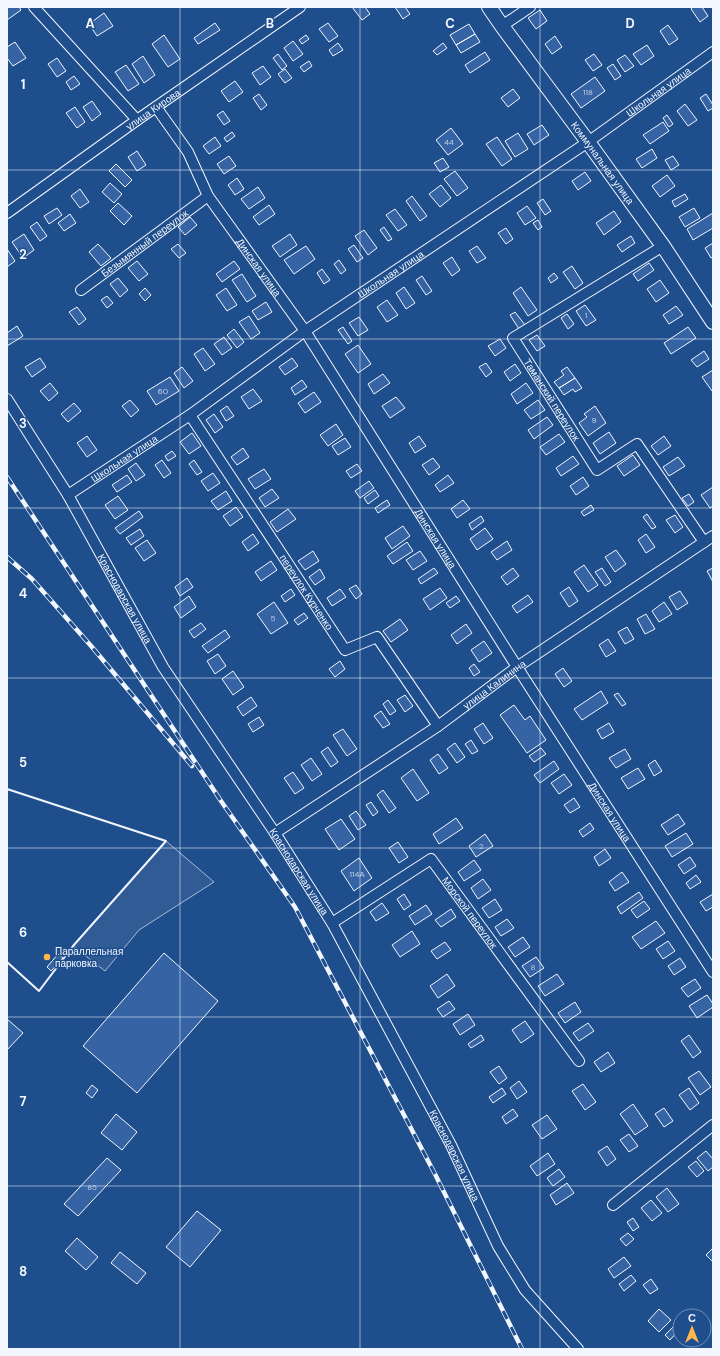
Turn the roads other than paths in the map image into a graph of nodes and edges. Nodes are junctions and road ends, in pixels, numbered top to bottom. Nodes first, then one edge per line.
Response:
1 (34, 7) edge
2 (300, 7) edge
3 (489, 7) edge
4 (530, 7) edge
5 (502, 26) junction
6 (713, 52) edge
7 (156, 107) junction
8 (137, 120) junction
9 (588, 142) junction
10 (208, 196) junction
11 (7, 213) edge
12 (663, 246) junction
13 (81, 290) dead end
14 (713, 322) edge
15 (305, 331) junction
16 (7, 399) edge
17 (190, 414) junction
18 (68, 495) junction
19 (713, 536) edge
20 (704, 542) junction
21 (517, 667) junction
22 (438, 726) junction
23 (275, 833) junction
24 (332, 923) junction
25 (713, 972) edge
26 (579, 1061) dead end
27 (713, 1125) edge
28 (613, 1205) dead end
29 (578, 1349) edge

1 - 8 street
2 - 7 street, улица Кирова
3 - 5 street, Коммунальная улица
4 - 5 street
5 - 9 street, Коммунальная улица
6 - 9 street, Школьная улица
7 - 8 street, улица Кирова
7 - 10 street, Динская улица
8 - 11 street, улица Кирова
9 - 12 street, Коммунальная улица
9 - 15 street, Школьная улица
10 - 13 street, Безымянный переулок
10 - 15 street, Динская улица
12 - 14 street, Коммунальная улица
12 - 20 street, Таманский переулок
15 - 17 street, Школьная улица
15 - 21 street, Динская улица
16 - 18 street, Краснодарская улица
17 - 18 street, Школьная улица
17 - 22 street, переулок Курченко
18 - 23 street, Краснодарская улица
19 - 20 street, улица Калинина
20 - 21 street, улица Калинина
21 - 22 street, улица Калинина
21 - 25 street, Динская улица
22 - 23 street, улица Калинина
23 - 24 street, Краснодарская улица
24 - 26 street, Морской переулок
24 - 29 street, Краснодарская улица
27 - 28 street

